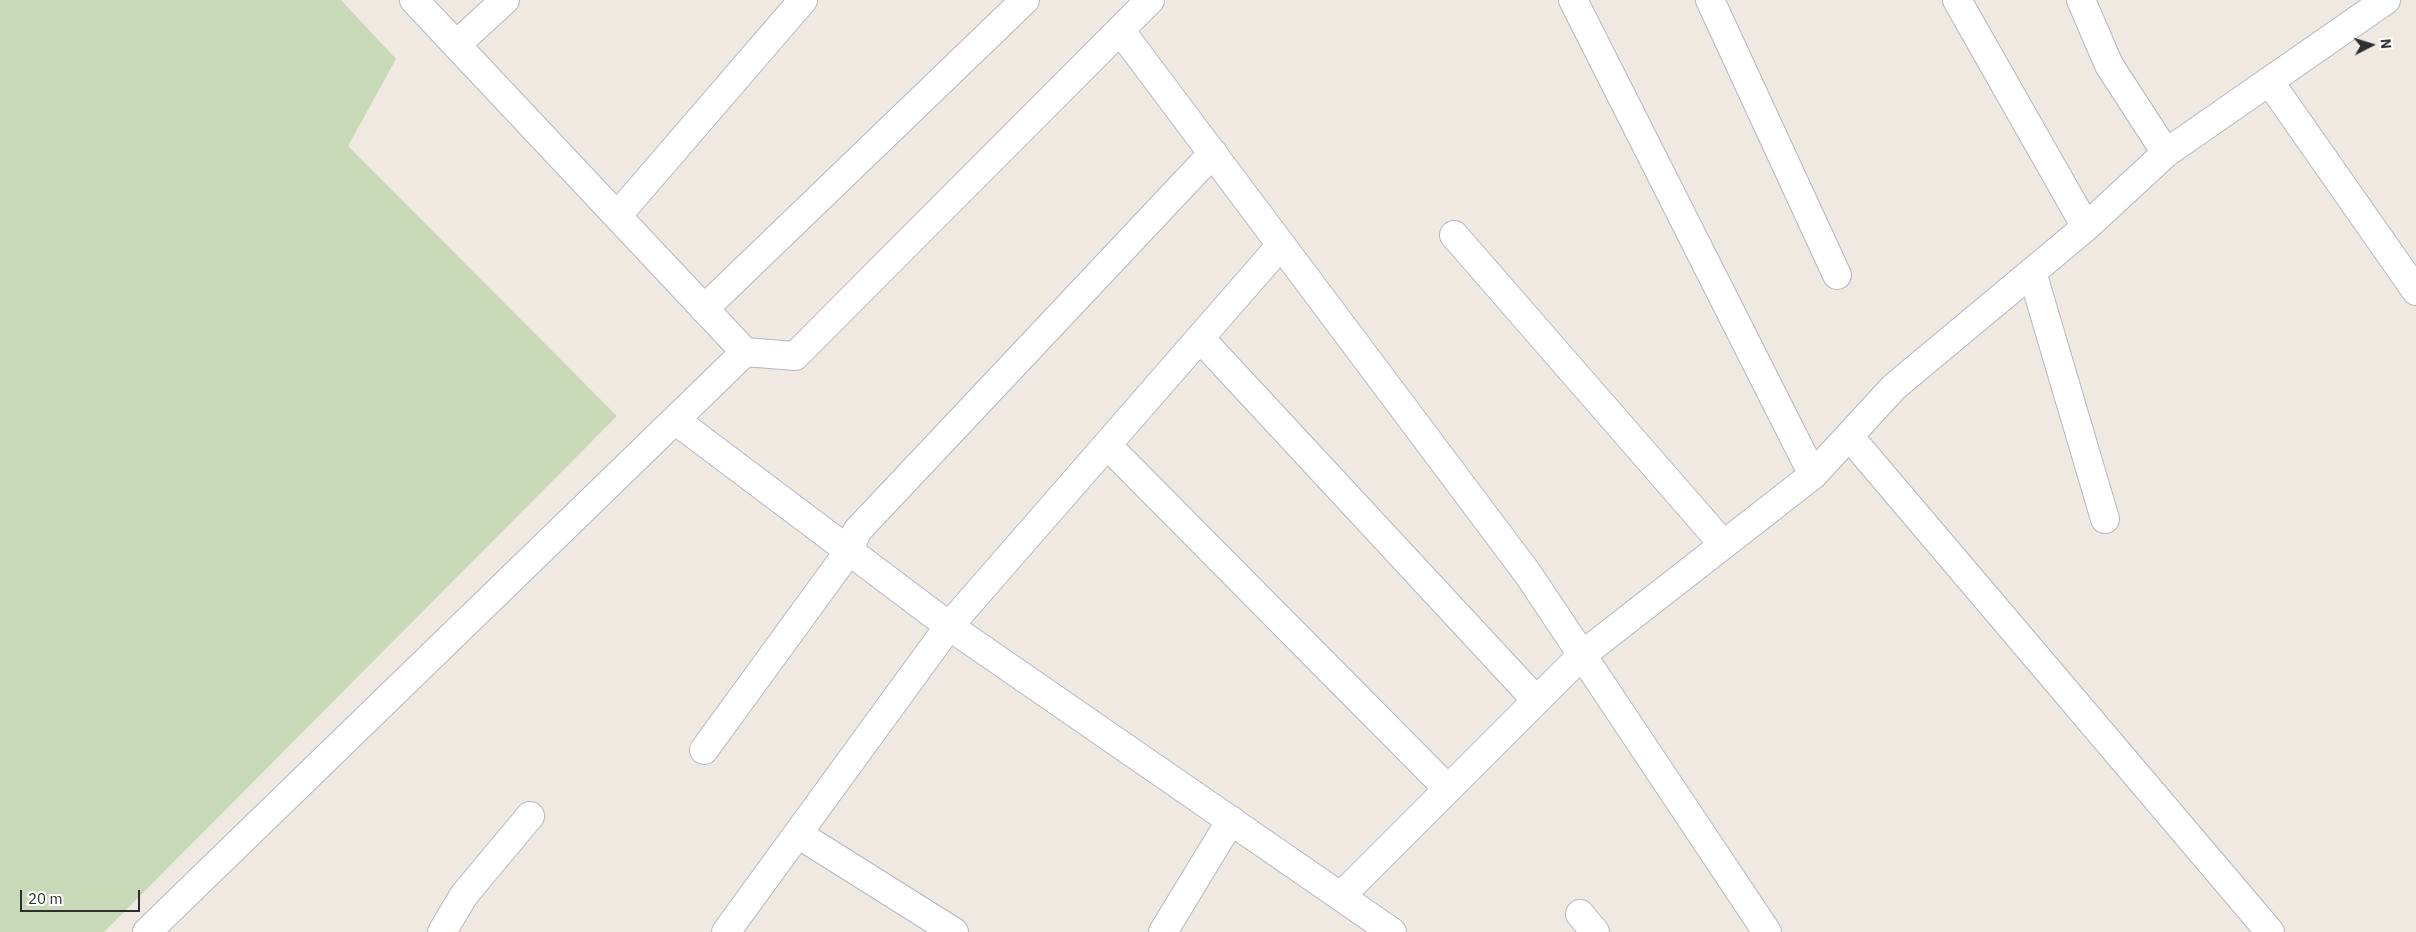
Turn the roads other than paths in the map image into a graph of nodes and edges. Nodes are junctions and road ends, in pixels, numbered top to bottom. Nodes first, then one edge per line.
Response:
1 (414, 0) edge
2 (505, 0) edge
3 (803, 0) edge
4 (1025, 0) edge
5 (1150, 0) edge
6 (1573, 0) edge
7 (1710, 0) edge
8 (1957, 0) edge
9 (2081, 0) edge
10 (2386, 0) edge
11 (1120, 30) junction
12 (456, 45) junction
13 (2269, 81) junction
14 (2166, 153) junction
15 (1213, 154) junction
16 (617, 216) junction
17 (2086, 227) junction
18 (1454, 235) dead end
19 (1281, 245) junction
20 (2032, 272) junction
21 (1837, 275) dead end
22 (2416, 291) edge
23 (704, 309) junction
24 (1200, 338) junction
25 (745, 352) junction
26 (675, 420) junction
27 (1849, 436) junction
28 (1107, 445) junction
29 (1813, 476) junction
30 (2105, 519) dead end
31 (1724, 544) junction
32 (849, 551) junction
33 (949, 626) junction
34 (1582, 654) junction
35 (1536, 700) junction
36 (704, 750) dead end
37 (1447, 788) junction
38 (530, 816) dead end
39 (1231, 820) junction
40 (798, 834) junction
41 (1341, 896) junction
42 (2257, 927) edge
43 (147, 932) edge
44 (442, 932) edge
45 (726, 932) edge
46 (954, 932) edge
47 (1163, 932) edge
48 (1392, 932) edge
49 (1767, 932) edge

1 - 12 street
2 - 12 street
3 - 16 street
4 - 23 street
5 - 11 street
6 - 29 street
7 - 21 street
8 - 17 street
9 - 14 street
10 - 13 street
11 - 15 street
11 - 25 street
12 - 16 street
13 - 14 street
13 - 22 street
14 - 17 street
15 - 19 street
15 - 32 street
16 - 23 street
17 - 20 street
18 - 31 street
19 - 24 street
19 - 34 street
20 - 27 street
20 - 30 street
23 - 25 street
24 - 28 street
24 - 35 street
25 - 26 street
26 - 32 street
26 - 43 street
27 - 29 street
27 - 42 street
28 - 33 street
28 - 37 street
29 - 31 street
31 - 34 street
32 - 33 street
32 - 36 street
33 - 39 street
33 - 40 street
34 - 35 street
34 - 49 street
35 - 37 street
37 - 41 street
38 - 44 street
39 - 41 street
39 - 47 street
40 - 45 street
40 - 46 street
41 - 48 street

